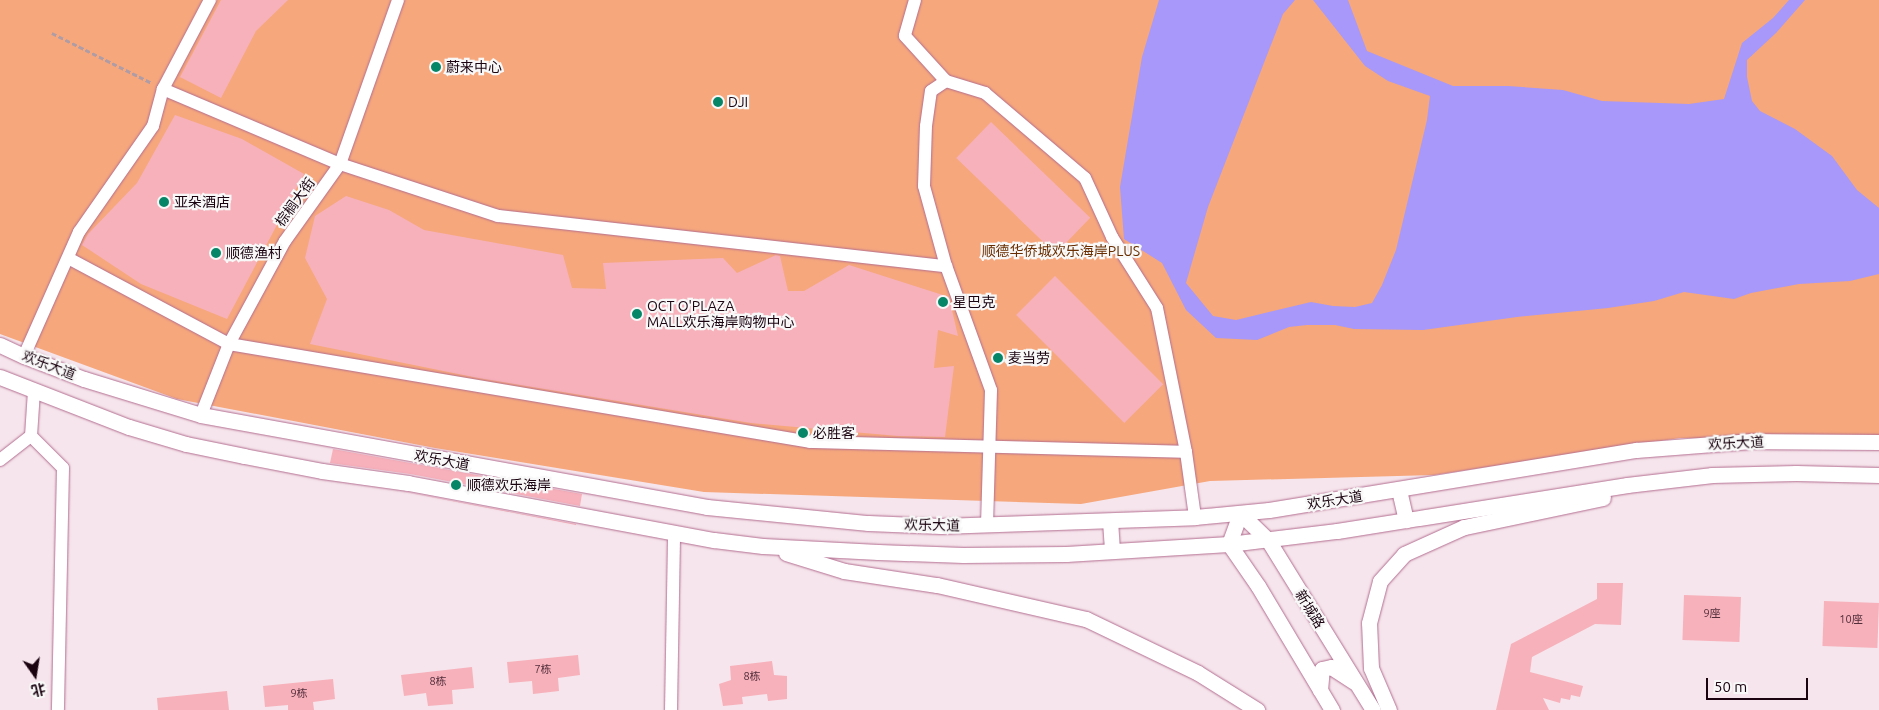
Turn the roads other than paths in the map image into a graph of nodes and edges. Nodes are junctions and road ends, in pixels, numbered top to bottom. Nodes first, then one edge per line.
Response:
1 (210, 0) edge
2 (398, 0) edge
3 (915, 0) edge
4 (946, 81) junction
5 (163, 89) junction
6 (340, 164) junction
7 (68, 258) junction
8 (946, 266) junction
9 (229, 344) junction
10 (0, 345) edge
11 (24, 356) junction
12 (0, 377) edge
13 (34, 391) junction
14 (201, 415) junction
15 (30, 436) junction
16 (1879, 442) edge
17 (989, 445) junction
18 (1186, 452) junction
19 (0, 460) edge
20 (1879, 475) edge
21 (1684, 478) junction
22 (1399, 490) junction
23 (1240, 513) junction
24 (1195, 517) junction
25 (1406, 520) junction
26 (1110, 521) junction
27 (987, 525) junction
28 (674, 533) junction
29 (1268, 540) junction
30 (1230, 544) junction
31 (763, 546) junction
32 (1112, 552) junction
33 (1357, 684) junction
34 (1320, 690) junction
35 (58, 710) edge
36 (671, 710) edge
37 (1256, 710) edge
38 (1332, 710) edge
39 (1373, 710) edge
40 (1389, 710) edge

1 - 5 street
2 - 6 street, 棕榈大街
3 - 4 street
4 - 8 street
4 - 18 street
5 - 6 street
5 - 7 street
6 - 8 street
6 - 9 street, 棕榈大街
7 - 9 street
7 - 11 street
8 - 17 street
9 - 14 street, 棕榈大街
9 - 17 street
10 - 11 street, 欢乐大道
11 - 14 street, 欢乐大道
12 - 13 street, 欢乐大道
13 - 15 street
13 - 28 street, 欢乐大道
14 - 27 street, 欢乐大道
15 - 19 street
15 - 35 street
16 - 22 street, 欢乐大道
17 - 18 street
17 - 27 street
18 - 24 street
20 - 21 street, 欢乐大道
21 - 25 street, 欢乐大道
21 - 40 street
22 - 23 street, 欢乐大道
22 - 25 street
23 - 24 street, 欢乐大道
23 - 29 street, 新城路
23 - 30 street
24 - 26 street, 欢乐大道
25 - 29 street, 欢乐大道
26 - 27 street, 欢乐大道
26 - 32 street
28 - 31 street, 欢乐大道
28 - 36 street
29 - 30 street, 欢乐大道
29 - 33 street, 新城路
30 - 32 street, 欢乐大道
30 - 34 street
31 - 32 street, 欢乐大道
31 - 37 street
33 - 34 street
33 - 39 street, 新城路
34 - 38 street

